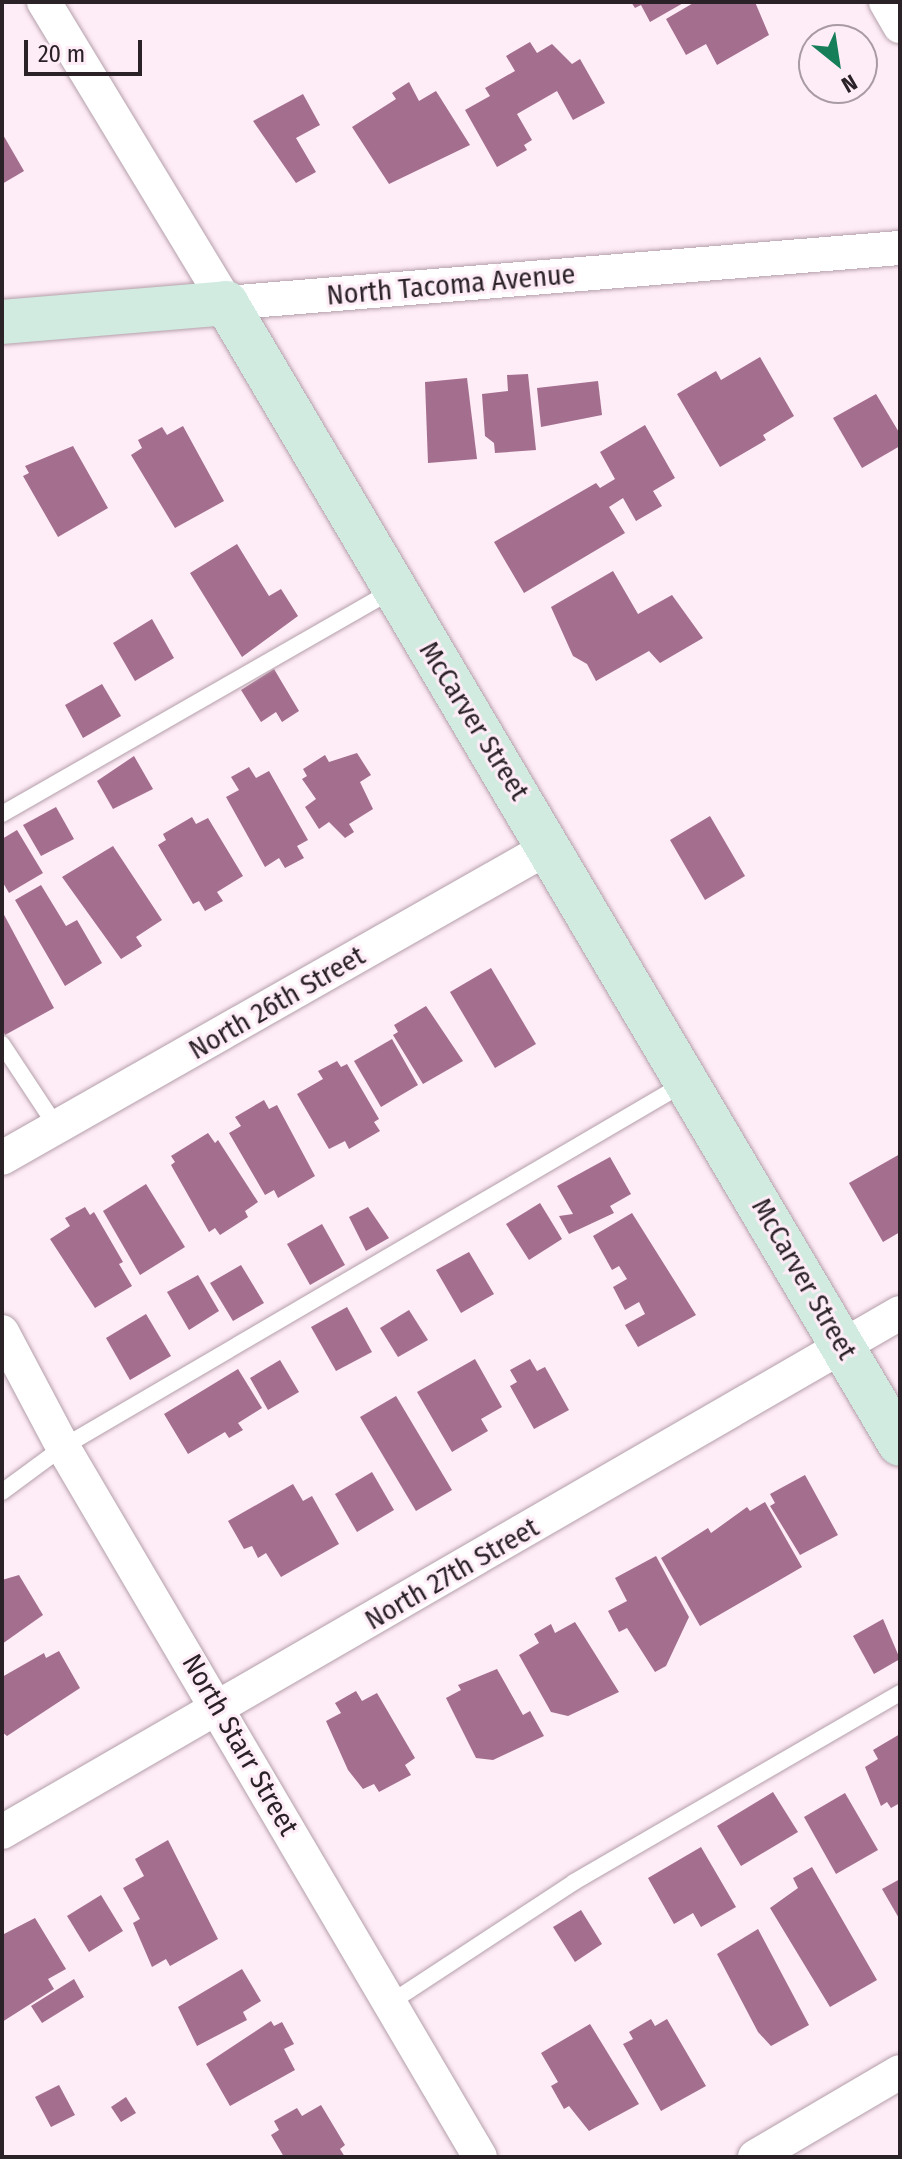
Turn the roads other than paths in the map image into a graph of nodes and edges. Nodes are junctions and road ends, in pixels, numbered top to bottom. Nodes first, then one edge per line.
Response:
1 (44, 2) edge
2 (886, 2) edge
3 (900, 26) edge
4 (900, 248) edge
5 (226, 303) junction
6 (2, 322) edge
7 (393, 590) junction
8 (2, 814) edge
9 (551, 846) junction
10 (2, 1044) edge
11 (690, 1080) junction
12 (58, 1129) junction
13 (2, 1158) edge
14 (900, 1313) edge
15 (2, 1332) edge
16 (843, 1346) junction
17 (900, 1444) edge
18 (63, 1447) junction
19 (2, 1492) edge
20 (900, 1693) edge
21 (218, 1709) junction
22 (2, 1832) edge
23 (390, 2003) junction
24 (900, 2072) edge
25 (480, 2157) edge
26 (755, 2157) edge

1 - 5 street, McCarver Street
2 - 3 street
4 - 5 street, North Tacoma Avenue
5 - 6 street, North Tacoma Avenue
5 - 7 street, McCarver Street
7 - 8 lane
7 - 9 street, McCarver Street
9 - 11 street, McCarver Street
9 - 12 street, North 26th Street
10 - 12 lane
11 - 16 street, McCarver Street
11 - 18 lane
12 - 13 street, North 26th Street
14 - 16 street, North 27th Street
15 - 18 street, North Starr Street
16 - 17 street, McCarver Street
16 - 21 street, North 27th Street
18 - 19 lane
18 - 21 street, North Starr Street
20 - 23 lane
21 - 22 street, North 27th Street
21 - 23 street, North Starr Street
23 - 25 street, North Starr Street
24 - 26 street

